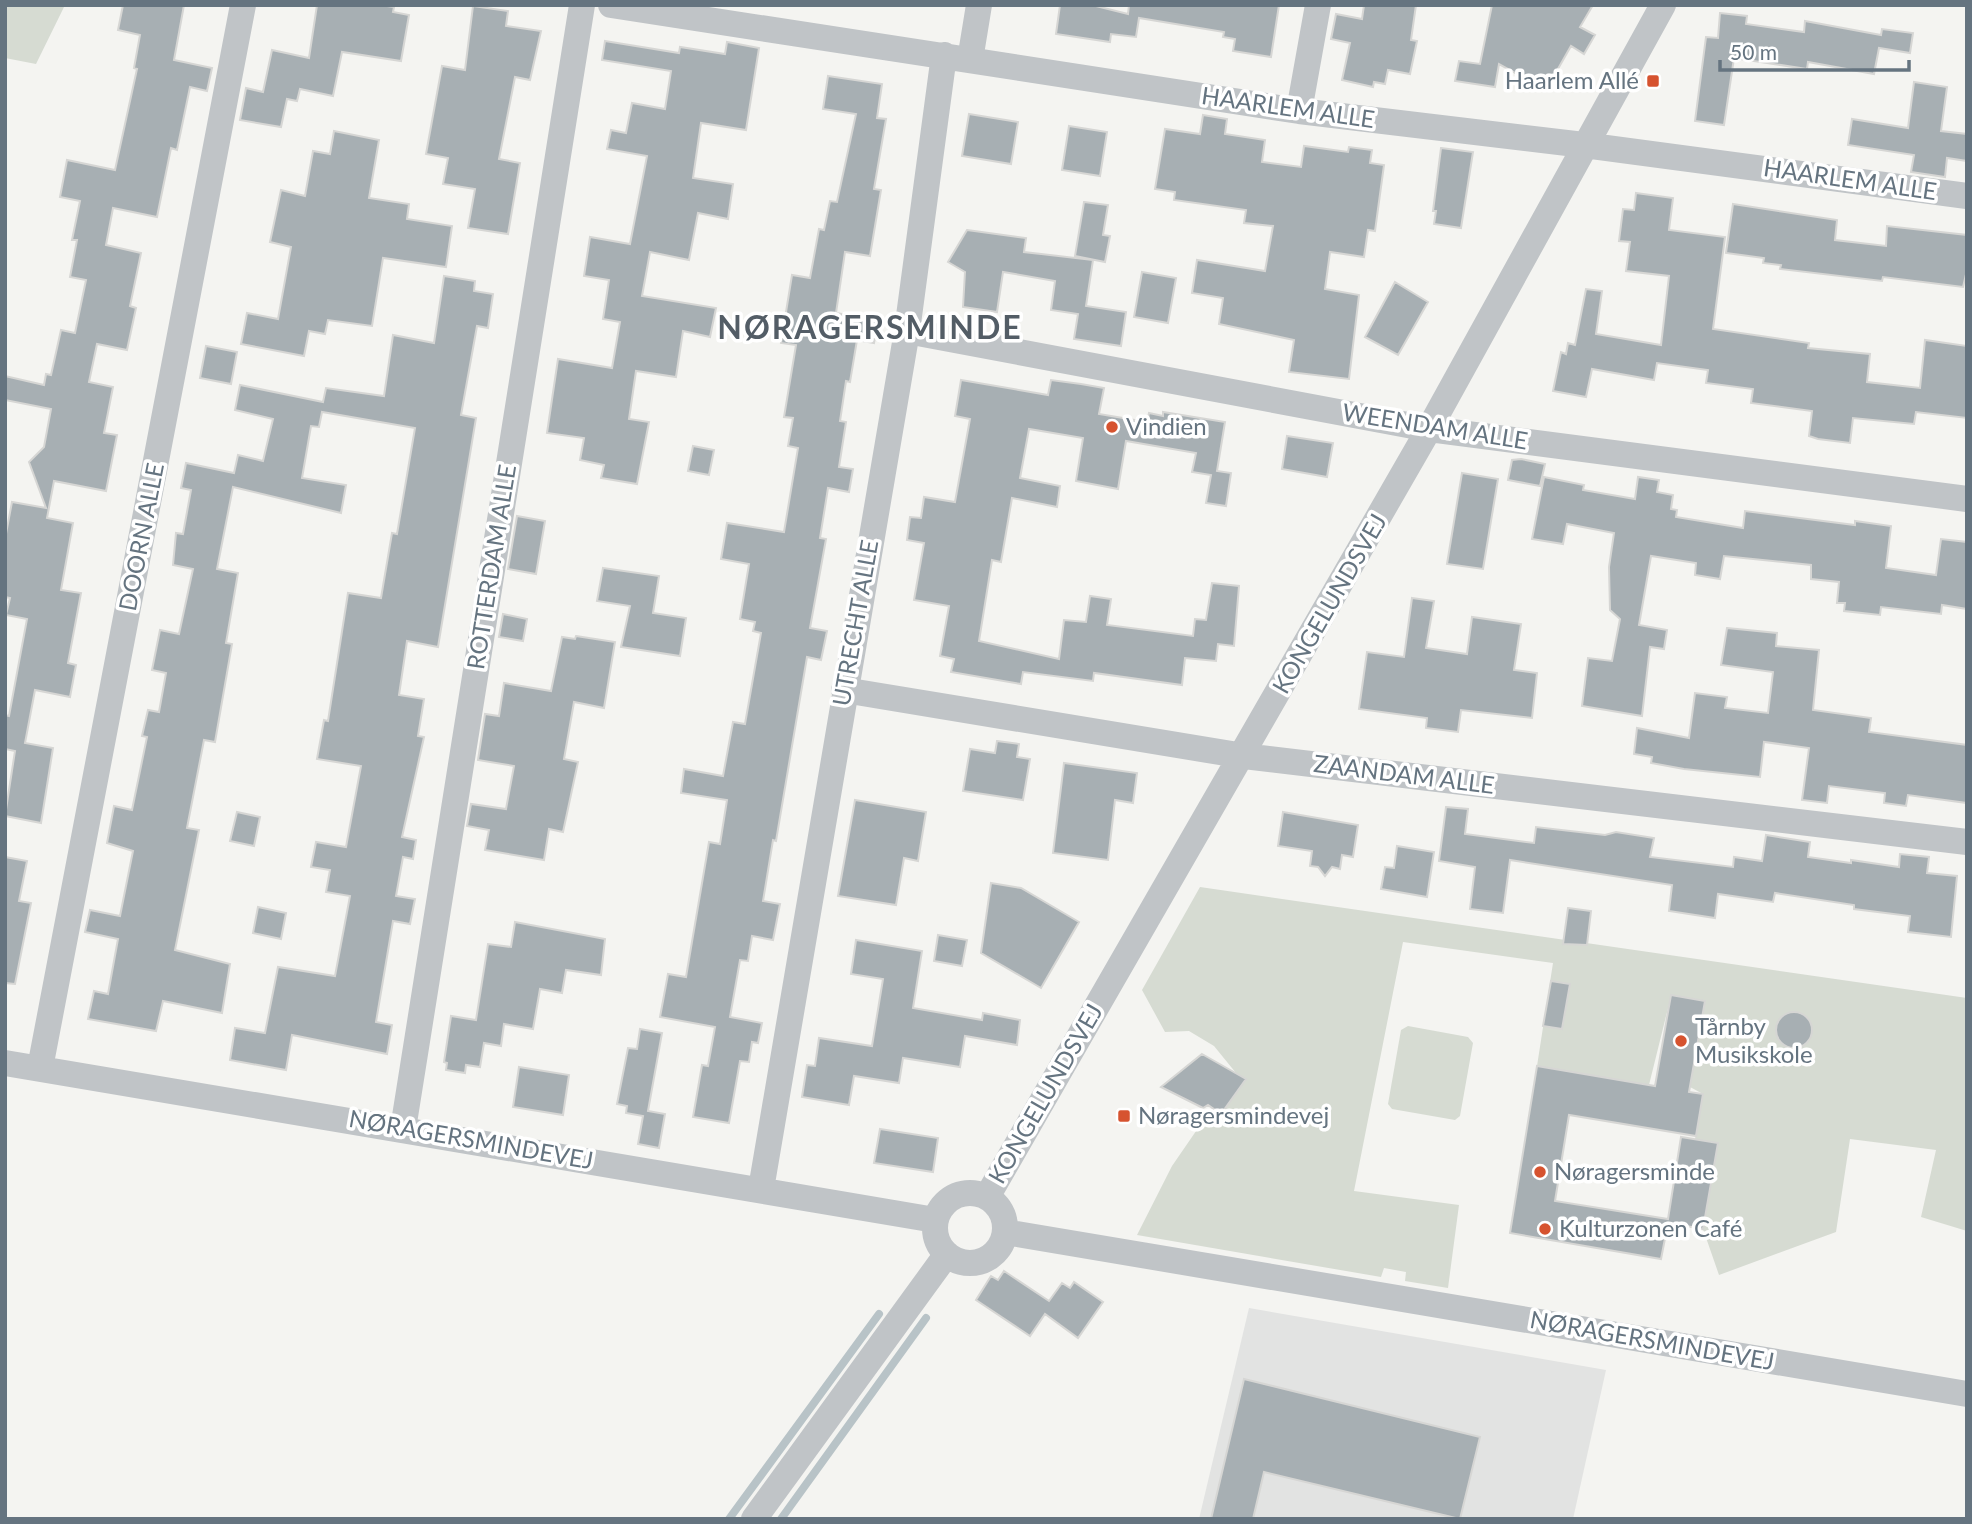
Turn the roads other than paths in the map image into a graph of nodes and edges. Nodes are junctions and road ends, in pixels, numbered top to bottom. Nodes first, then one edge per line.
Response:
1 (243, 5) edge
2 (582, 5) edge
3 (611, 5) edge
4 (979, 5) edge
5 (1318, 5) edge
6 (1663, 5) edge
7 (617, 6) edge
8 (944, 55) junction
9 (970, 60) junction
10 (1299, 111) junction
11 (1584, 145) junction
12 (1967, 196) edge
13 (907, 331) junction
14 (1429, 429) junction
15 (1967, 499) edge
16 (844, 690) junction
17 (1244, 756) junction
18 (1967, 842) edge
19 (5, 1063) edge
20 (40, 1068) junction
21 (403, 1129) junction
22 (761, 1189) junction
23 (987, 1197) junction
24 (936, 1220) junction
25 (1005, 1232) junction
26 (947, 1254) junction
27 (1967, 1394) edge
28 (754, 1519) edge

1 - 20 street, DOORN ALLE
2 - 21 street, ROTTERDAM ALLE
3 - 7 street, HAARLEM ALLE
4 - 9 street
5 - 10 street
6 - 11 street, KONGELUNDSVEJ
7 - 8 street, HAARLEM ALLE
8 - 9 street, HAARLEM ALLE
8 - 13 street, UTRECHT ALLE
9 - 10 street, HAARLEM ALLE
10 - 11 street, HAARLEM ALLE
11 - 12 street, HAARLEM ALLE
11 - 14 street, KONGELUNDSVEJ
13 - 14 street, WEENDAM ALLE
13 - 16 street, UTRECHT ALLE
14 - 15 street, WEENDAM ALLE
14 - 17 street, KONGELUNDSVEJ
16 - 17 street, ZAANDAM ALLE
16 - 22 street, UTRECHT ALLE
17 - 18 street, ZAANDAM ALLE
17 - 23 street, KONGELUNDSVEJ
19 - 20 street, NØRAGERSMINDEVEJ
20 - 21 street, NØRAGERSMINDEVEJ
21 - 22 street, NØRAGERSMINDEVEJ
22 - 24 street, NØRAGERSMINDEVEJ
23 - 24 street
23 - 25 street
24 - 26 street
25 - 26 street
25 - 27 street, NØRAGERSMINDEVEJ
26 - 28 street

